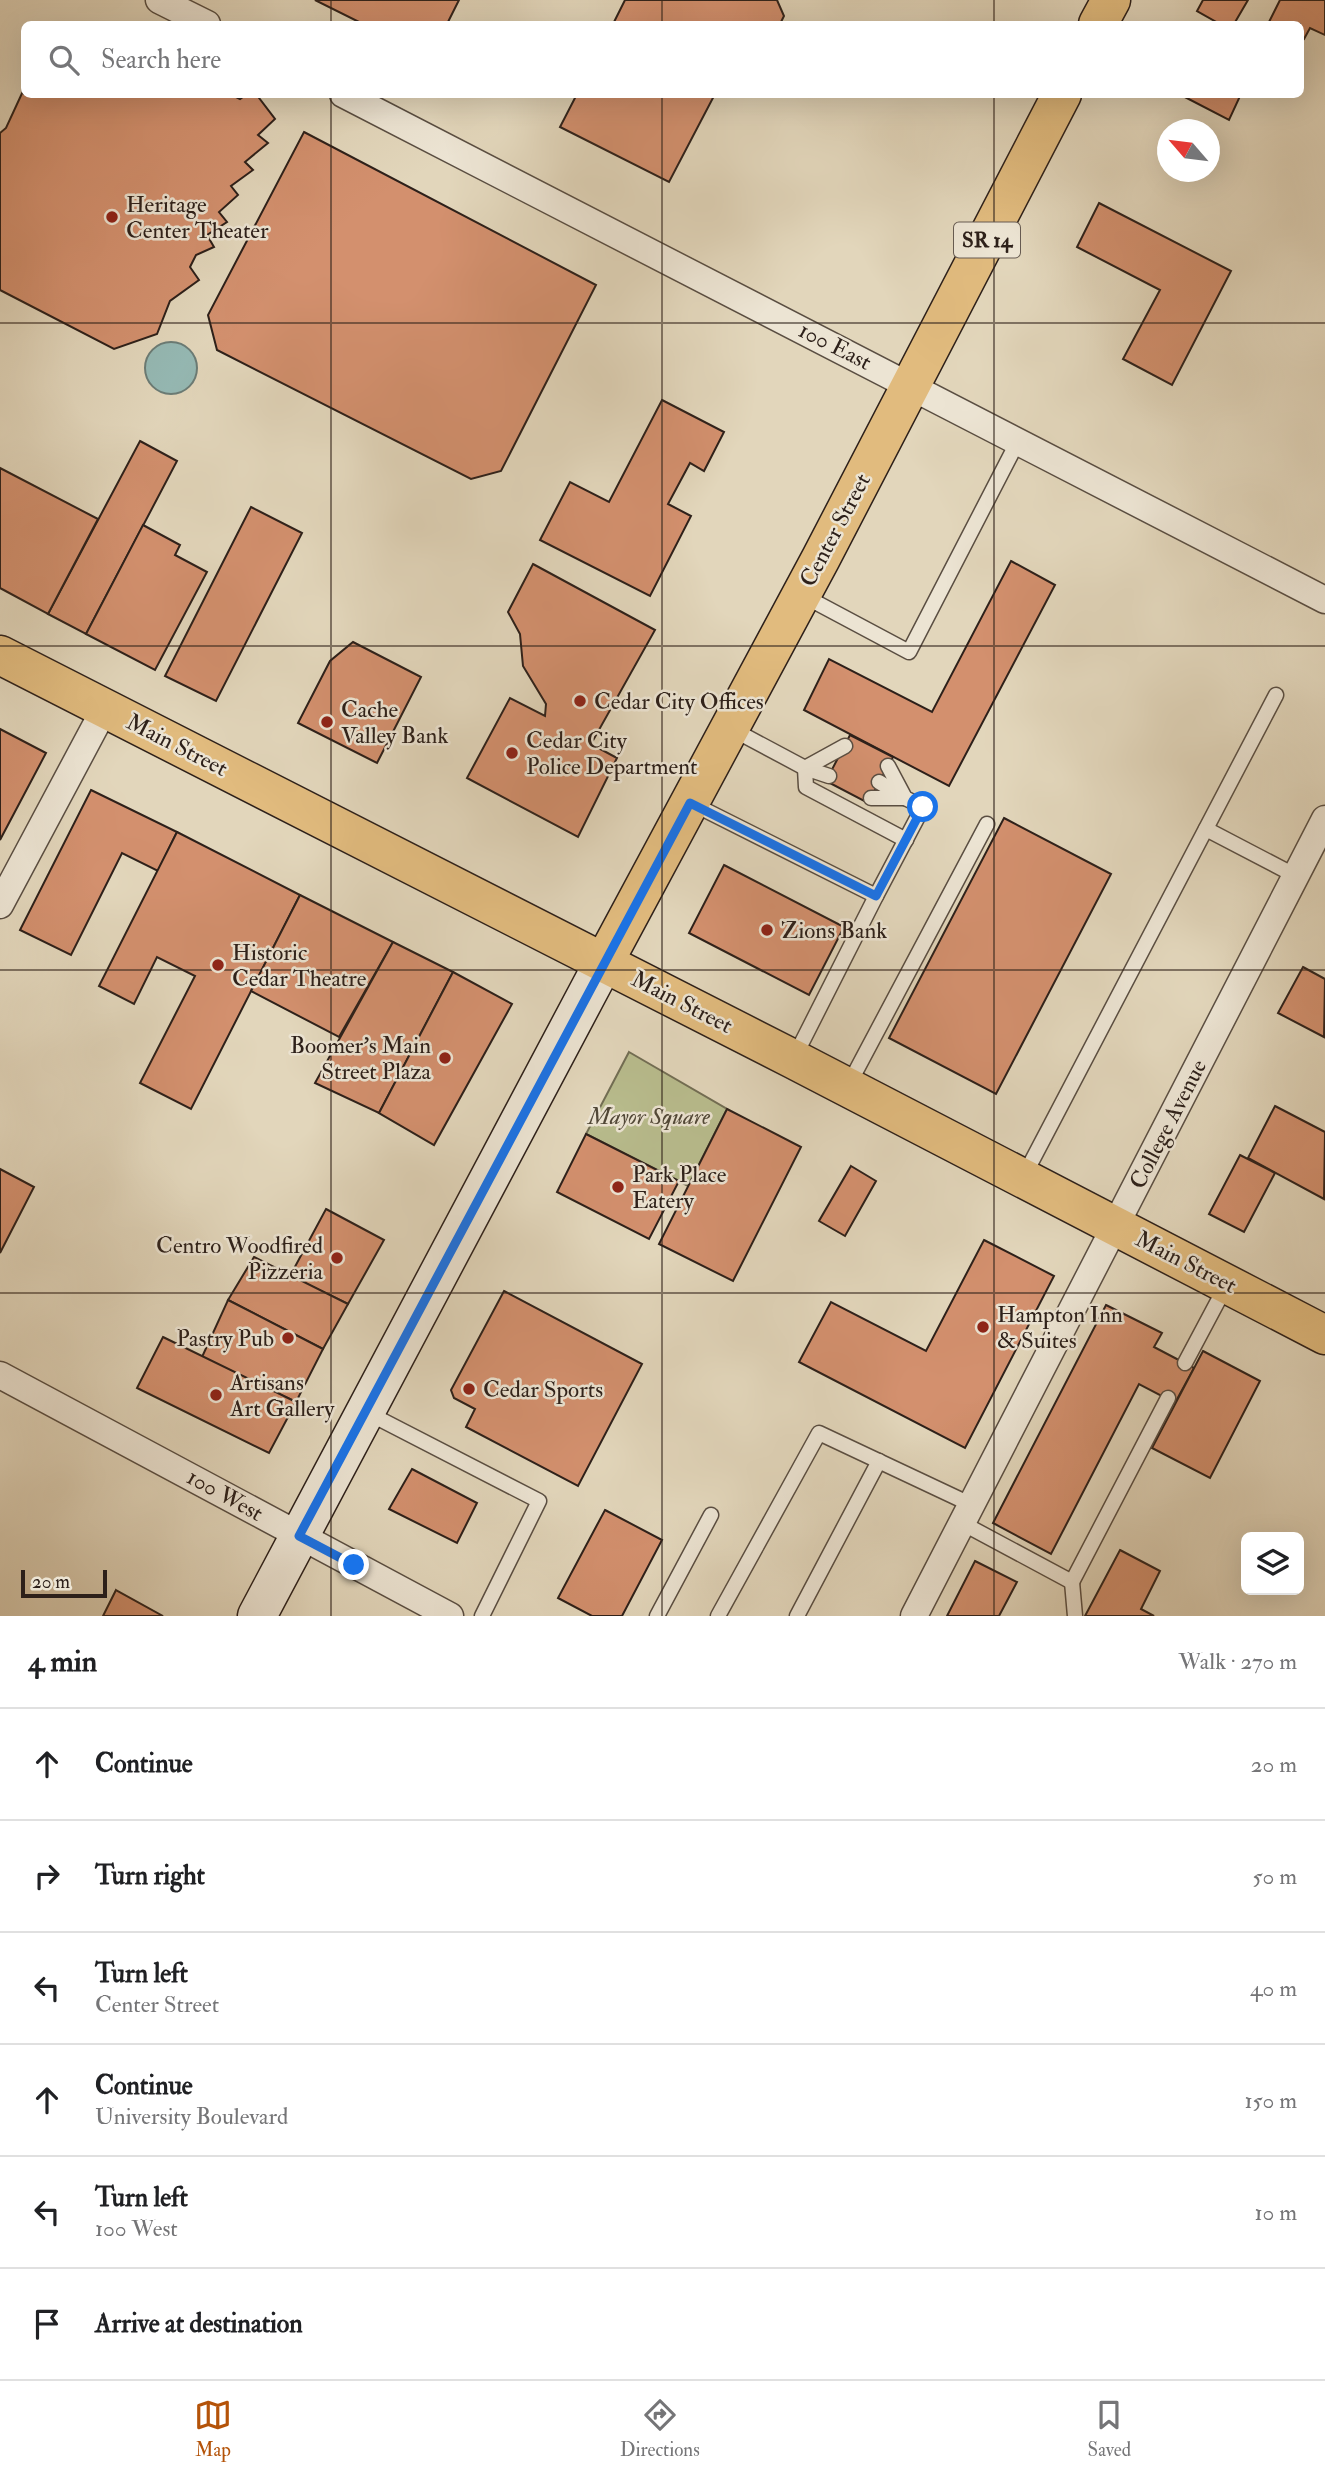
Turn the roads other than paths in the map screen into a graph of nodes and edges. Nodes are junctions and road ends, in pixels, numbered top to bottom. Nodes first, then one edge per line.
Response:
1 (159, 0) edge
2 (1111, 0) edge
3 (201, 21) edge
4 (1100, 21) edge
5 (352, 98) edge
6 (1060, 98) edge
7 (911, 385) junction
8 (1018, 441) junction
9 (801, 595) junction
10 (1325, 600) edge
11 (0, 655) edge
12 (1276, 695) dead end
13 (105, 708) junction
14 (729, 728) junction
15 (845, 746) dead end
16 (836, 762) dead end
17 (888, 766) dead end
18 (805, 768) junction
19 (829, 776) dead end
20 (879, 782) dead end
21 (871, 797) dead end
22 (905, 798) junction
23 (690, 803) junction
24 (1325, 819) edge
25 (987, 824) dead end
26 (1206, 829) junction
27 (906, 840) junction
28 (1296, 876) junction
29 (876, 896) junction
30 (0, 905) edge
31 (604, 962) junction
32 (793, 1059) junction
33 (847, 1087) junction
34 (1023, 1178) junction
35 (1115, 1226) junction
36 (1227, 1284) junction
37 (1325, 1335) edge
38 (1185, 1363) dead end
39 (0, 1375) edge
40 (1168, 1398) dead end
41 (365, 1412) junction
42 (879, 1461) junction
43 (967, 1514) junction
44 (711, 1516) dead end
45 (299, 1536) junction
46 (1072, 1583) junction
47 (257, 1616) edge
48 (450, 1616) edge
49 (482, 1616) edge
50 (657, 1616) edge
51 (718, 1616) edge
52 (797, 1616) edge
53 (914, 1616) edge
54 (1074, 1616) edge

1 - 3 street
2 - 4 main road
5 - 7 street, 100 East
6 - 7 main road, Center Street / SR 14
7 - 8 street, 100 East
7 - 9 main road, Center Street / SR 14
8 - 9 lane
8 - 10 street, 100 East
9 - 14 main road, Center Street / SR 14
11 - 13 main road, Main Street
12 - 26 lane
13 - 30 street
13 - 31 main road, Main Street
14 - 18 lane
14 - 23 main road, Center Street / SR 14
15 - 18 lane
16 - 18 lane
17 - 22 lane
18 - 19 lane
18 - 27 lane
20 - 22 lane
21 - 22 lane
22 - 27 lane
23 - 29 lane
23 - 31 main road, Center Street / SR 14
24 - 28 street, College Avenue
25 - 33 lane
26 - 28 lane
26 - 34 lane
27 - 29 lane
28 - 35 street, College Avenue
29 - 32 lane
31 - 32 main road, Main Street
31 - 41 main road
32 - 33 main road, Main Street
33 - 34 main road, Main Street
34 - 35 main road, Main Street
35 - 36 main road, Main Street
35 - 43 street, College Avenue
36 - 37 main road, Main Street
36 - 38 lane
39 - 45 street, 100 West
40 - 46 lane
41 - 45 main road
41 - 49 lane
42 - 43 lane
42 - 51 lane
42 - 52 lane
43 - 46 lane
43 - 53 street, College Avenue
44 - 50 lane
45 - 47 main road
45 - 48 street, 100 West
46 - 54 lane

